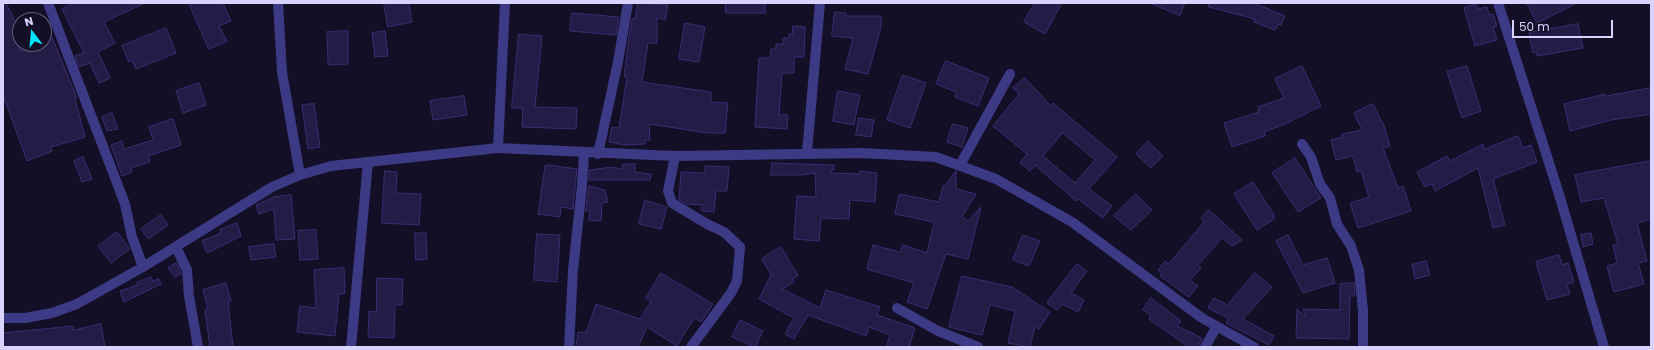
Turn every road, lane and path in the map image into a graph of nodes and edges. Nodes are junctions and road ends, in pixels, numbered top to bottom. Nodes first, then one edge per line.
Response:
1 (48, 3) edge
2 (278, 3) edge
3 (505, 3) edge
4 (628, 3) edge
5 (820, 3) edge
6 (1498, 3) edge
7 (1010, 74) dead end
8 (1302, 144) dead end
9 (498, 148) junction
10 (807, 152) junction
11 (584, 153) junction
12 (598, 154) junction
13 (675, 156) junction
14 (368, 162) junction
15 (960, 165) junction
16 (300, 175) junction
17 (176, 247) junction
18 (143, 267) junction
19 (898, 308) dead end
20 (3, 318) edge
21 (1217, 326) junction
22 (198, 347) edge
23 (351, 347) edge
24 (569, 347) edge
25 (691, 347) edge
26 (978, 347) edge
27 (1205, 347) edge
28 (1254, 347) edge
29 (1363, 347) edge
30 (1604, 347) edge

1 - 18 street
2 - 16 street
3 - 9 street
4 - 12 street
5 - 10 street
6 - 30 street
7 - 15 street
8 - 29 street
9 - 11 street
9 - 14 street
10 - 13 street
10 - 15 street
11 - 12 street
11 - 24 street
12 - 13 street
13 - 25 street
14 - 16 street
14 - 23 street
15 - 21 street
16 - 17 street
17 - 18 street
17 - 22 street
18 - 20 street
19 - 26 street
21 - 27 street
21 - 28 street

